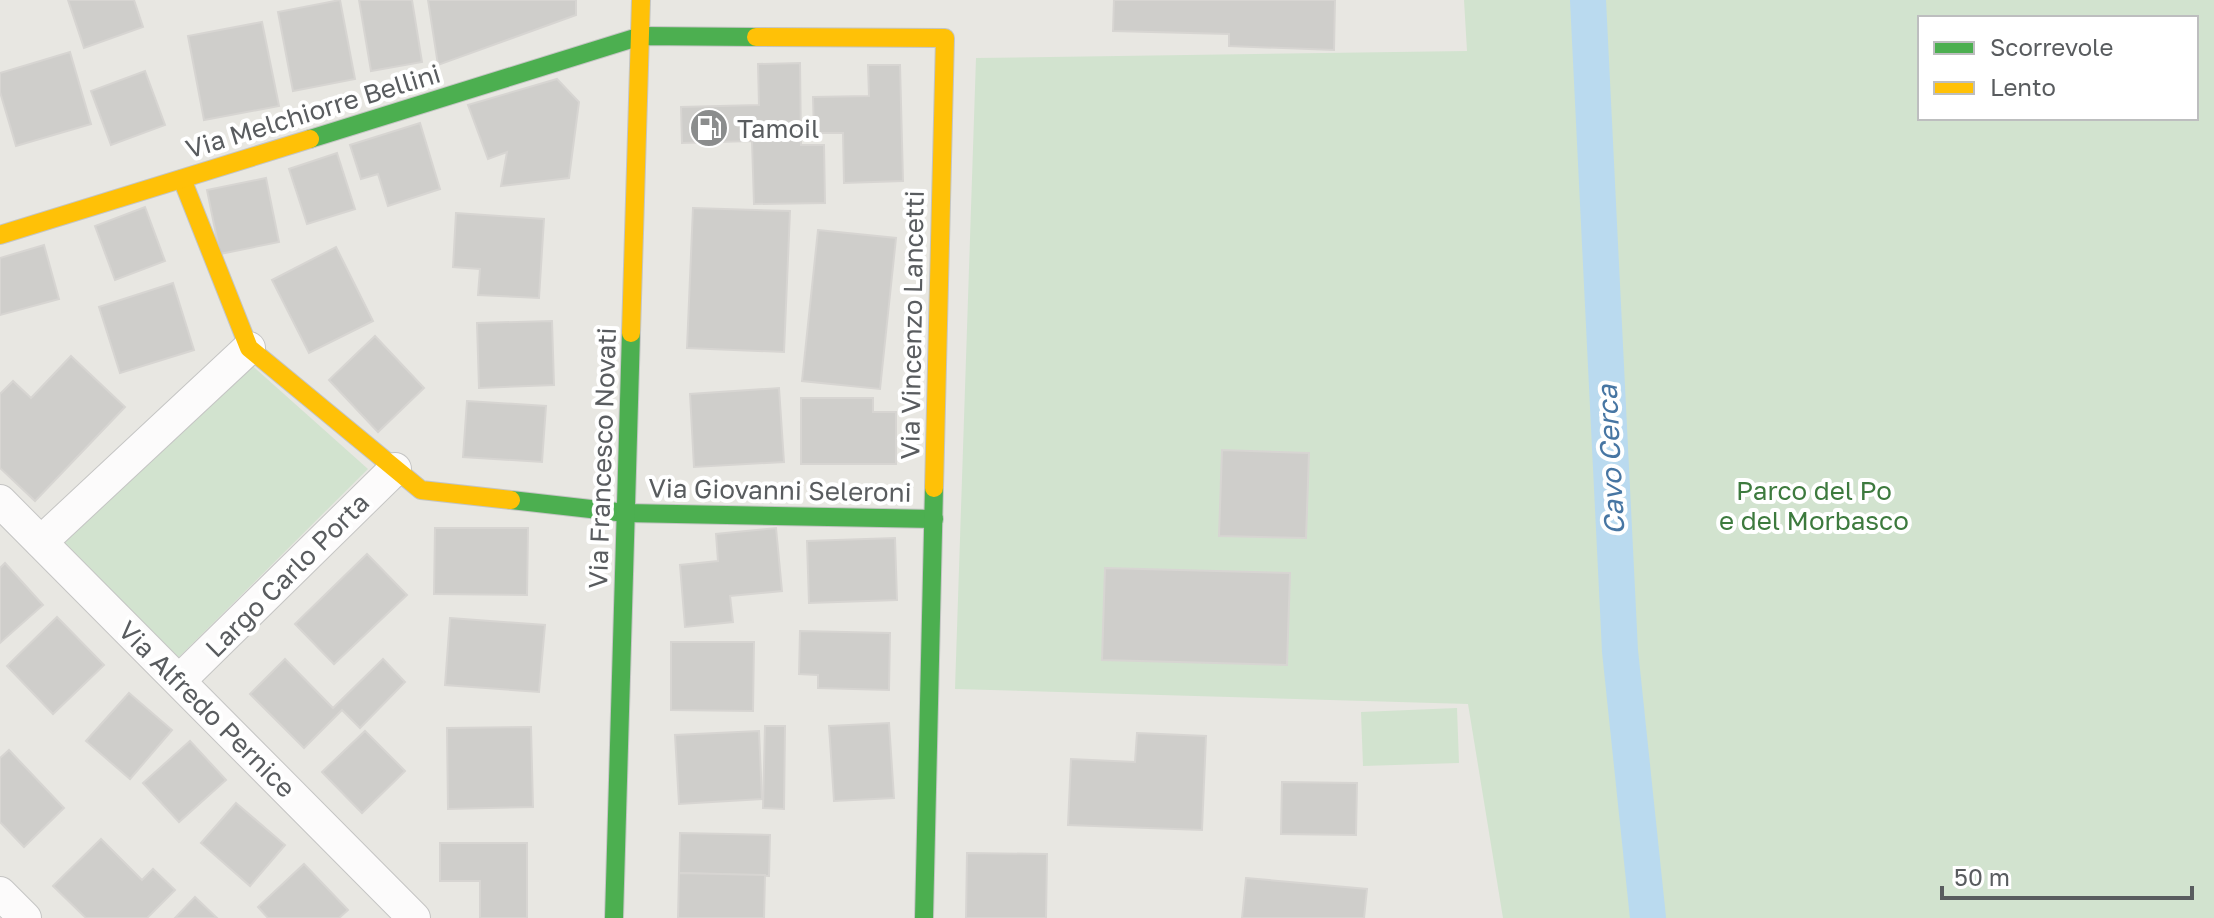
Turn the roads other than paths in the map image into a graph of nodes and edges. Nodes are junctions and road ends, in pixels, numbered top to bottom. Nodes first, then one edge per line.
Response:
1 (641, 0) edge
2 (641, 36) junction
3 (182, 179) junction
4 (0, 235) edge
5 (249, 348) junction
6 (395, 469) junction
7 (0, 501) edge
8 (626, 513) junction
9 (934, 519) junction
10 (41, 542) junction
11 (180, 680) junction
12 (0, 893) edge
13 (25, 918) edge
14 (414, 918) edge
15 (614, 918) edge
16 (924, 918) edge

1 - 2 street, Via Francesco Novati
2 - 3 street, Via Melchiorre Bellini
2 - 8 street, Via Francesco Novati
2 - 9 street, Via Vincenzo Lancetti
3 - 4 street, Via Melchiorre Bellini
3 - 5 street
5 - 6 street, Via Giovanni Seleroni
5 - 10 street
6 - 8 street, Via Giovanni Seleroni
6 - 11 street, Largo Carlo Porta
7 - 10 street, Via Alfredo Pernice
8 - 9 street, Via Giovanni Seleroni
8 - 15 street, Via Francesco Novati
9 - 16 street, Via Vincenzo Lancetti
10 - 11 street, Via Alfredo Pernice
11 - 14 street, Via Alfredo Pernice
12 - 13 street

